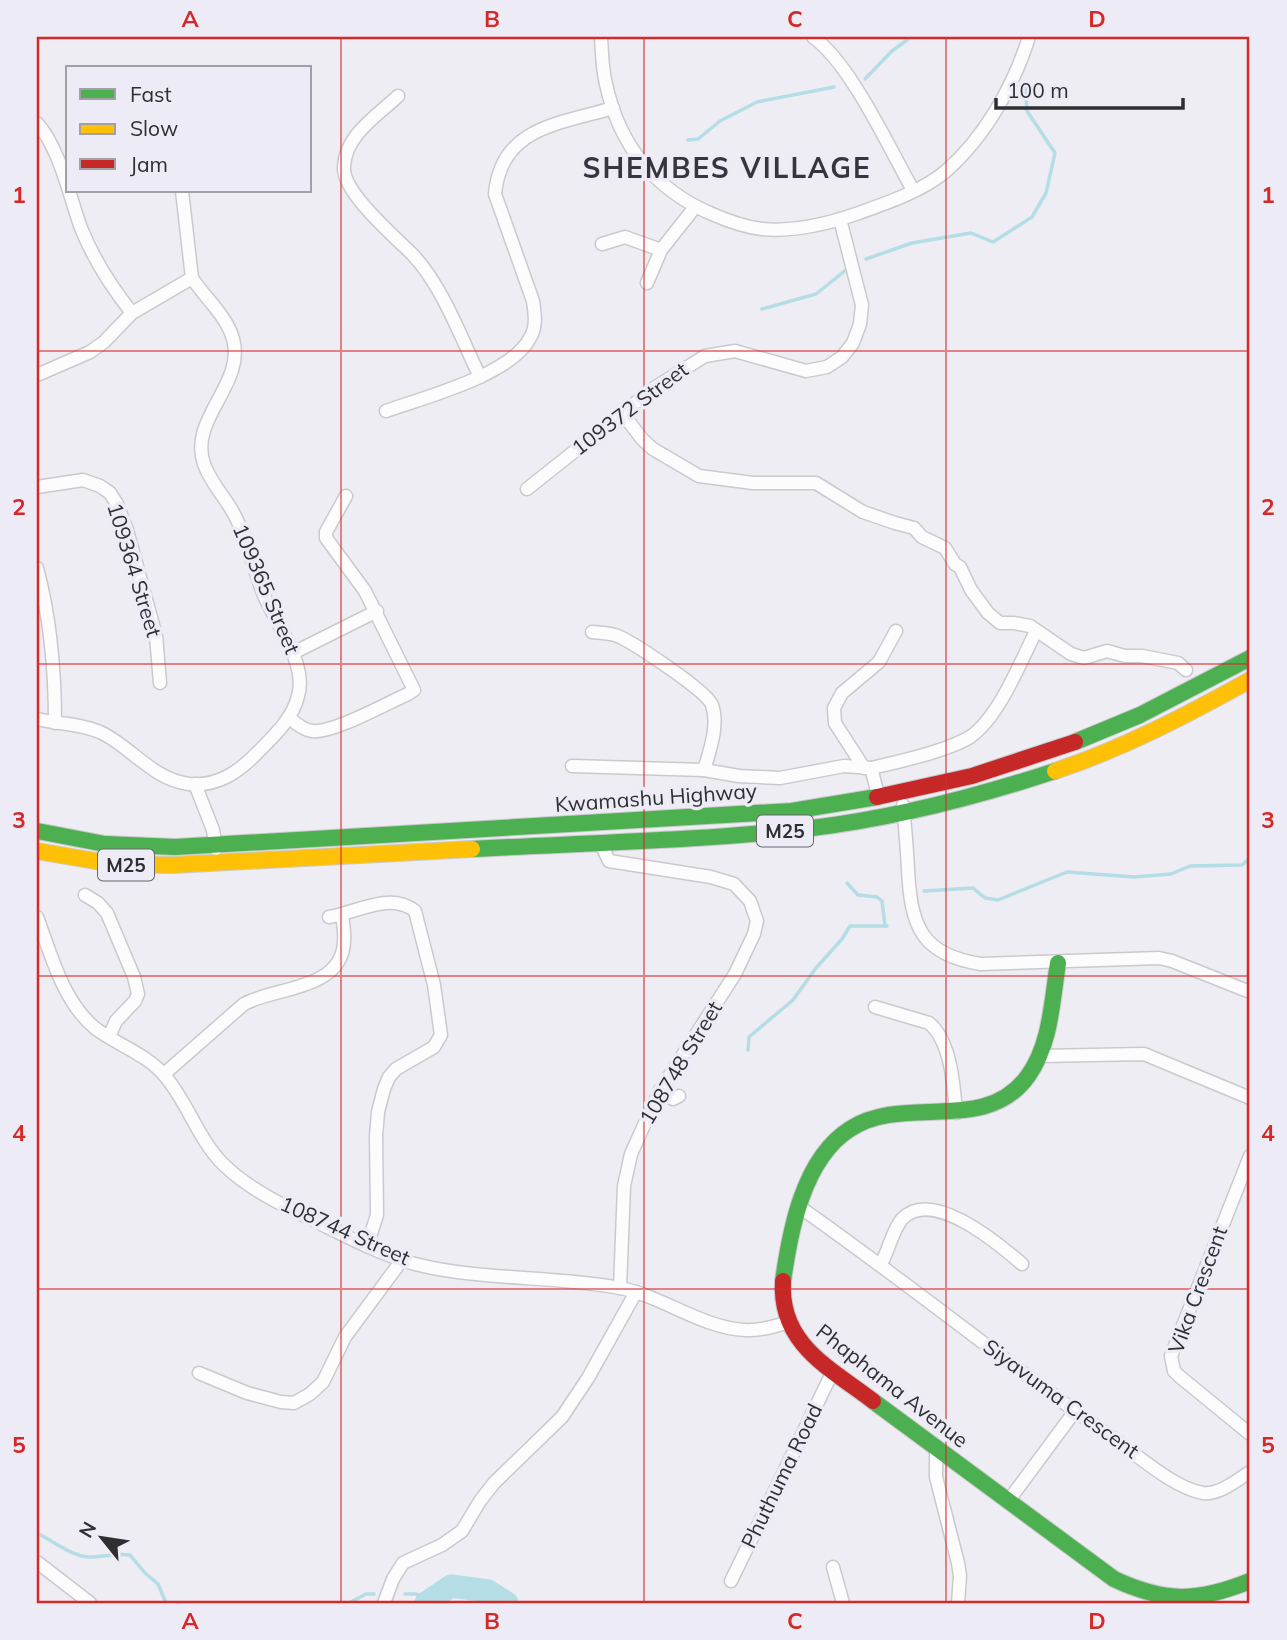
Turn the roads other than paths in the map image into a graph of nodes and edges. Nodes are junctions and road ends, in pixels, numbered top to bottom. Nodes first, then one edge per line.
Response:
1 (601, 37) edge
2 (813, 37) edge
3 (1029, 37) edge
4 (398, 96) dead end
5 (612, 108) junction
6 (37, 122) edge
7 (66, 186) edge
8 (913, 190) junction
9 (68, 192) edge
10 (182, 192) edge
11 (695, 207) junction
12 (840, 219) junction
13 (602, 244) dead end
14 (661, 250) junction
15 (192, 278) junction
16 (647, 283) dead end
17 (132, 313) junction
18 (37, 375) edge
19 (480, 377) junction
20 (386, 411) dead end
21 (623, 414) junction
22 (37, 487) edge
23 (527, 489) dead end
24 (346, 496) dead end
25 (37, 568) edge
26 (377, 611) junction
27 (896, 631) dead end
28 (1036, 631) junction
29 (592, 632) dead end
30 (293, 653) junction
31 (1250, 658) edge
32 (1186, 670) dead end
33 (1250, 680) edge
34 (160, 683) dead end
35 (289, 717) junction
36 (37, 719) edge
37 (55, 723) junction
38 (572, 766) dead end
39 (868, 768) junction
40 (704, 769) junction
41 (195, 784) junction
42 (902, 794) junction
43 (879, 798) junction
44 (904, 812) junction
45 (37, 831) edge
46 (600, 842) junction
47 (216, 845) junction
48 (37, 851) edge
49 (217, 864) junction
50 (85, 895) dead end
51 (342, 915) junction
52 (37, 917) edge
53 (329, 917) dead end
54 (1058, 963) junction
55 (1250, 992) edge
56 (875, 1007) dead end
57 (109, 1037) junction
58 (1040, 1056) junction
59 (164, 1074) junction
60 (659, 1092) junction
61 (679, 1096) dead end
62 (1250, 1098) edge
63 (956, 1113) junction
64 (1250, 1156) edge
65 (801, 1208) junction
66 (367, 1246) junction
67 (402, 1260) junction
68 (881, 1264) junction
69 (1022, 1264) dead end
70 (620, 1288) junction
71 (636, 1292) junction
72 (786, 1323) junction
73 (833, 1371) junction
74 (199, 1373) dead end
75 (1075, 1411) junction
76 (1250, 1434) edge
77 (936, 1447) junction
78 (1250, 1472) edge
79 (1009, 1500) junction
80 (37, 1562) edge
81 (833, 1567) dead end
82 (732, 1581) dead end
83 (1250, 1581) edge
84 (1144, 1598) edge
85 (90, 1603) edge
86 (384, 1603) edge
87 (843, 1603) edge
88 (958, 1603) edge

1 - 5 street
2 - 8 street
3 - 8 street
4 - 19 street
5 - 11 street
5 - 19 street
6 - 7 street
8 - 12 street
9 - 17 street
10 - 15 street
11 - 12 street
11 - 14 street
12 - 21 street, 109372 Street
13 - 14 street
14 - 16 street
15 - 17 street
15 - 30 street, 109365 Street
17 - 18 street
19 - 20 street
21 - 23 street, 109372 Street
21 - 28 street
22 - 34 street, 109364 Street
24 - 26 street
25 - 37 street
26 - 30 street
26 - 35 street
27 - 39 street
28 - 32 street
28 - 39 street
29 - 40 street
30 - 35 street, 109365 Street
31 - 42 main road, Kwamashu Highway / M25
33 - 44 main road, Kwamashu Highway / M25
35 - 41 street, 109365 Street
36 - 37 street, 109365 Street
37 - 41 street, 109365 Street
38 - 40 street
39 - 40 street
39 - 43 street
41 - 47 street
42 - 43 main road, Kwamashu Highway / M25
42 - 44 street
43 - 47 main road, Kwamashu Highway / M25
44 - 46 main road, Kwamashu Highway / M25
44 - 54 street
45 - 47 main road, Kwamashu Highway / M25
46 - 49 main road, Kwamashu Highway / M25
46 - 60 street, 108748 Street
47 - 49 street
48 - 49 main road, Kwamashu Highway / M25
50 - 57 street
51 - 53 street
51 - 59 street
51 - 66 street
52 - 57 street, 108744 Street
54 - 55 street
54 - 58 main road, Phaphama Avenue
56 - 63 street
57 - 59 street, 108744 Street
58 - 62 street
58 - 63 main road, Phaphama Avenue
59 - 66 street, 108744 Street
60 - 61 street
60 - 70 street, 108748 Street
63 - 65 main road, Phaphama Avenue
64 - 76 street, Vika Crescent
65 - 68 street, Siyavuma Crescent
65 - 72 main road, Phaphama Avenue
66 - 67 street, 108744 Street
67 - 70 street, 108744 Street
67 - 74 street
68 - 69 street
68 - 75 street, Siyavuma Crescent
70 - 71 street, 108744 Street
71 - 72 street, 108744 Street
71 - 86 street
72 - 73 main road, Phaphama Avenue
73 - 77 main road, Phaphama Avenue
73 - 82 street, Phuthuma Road
75 - 78 street, Siyavuma Crescent
75 - 79 street
77 - 79 main road, Phaphama Avenue
77 - 88 street
79 - 84 main road, Phaphama Avenue
80 - 85 street
81 - 87 street
83 - 84 main road, Phaphama Avenue

